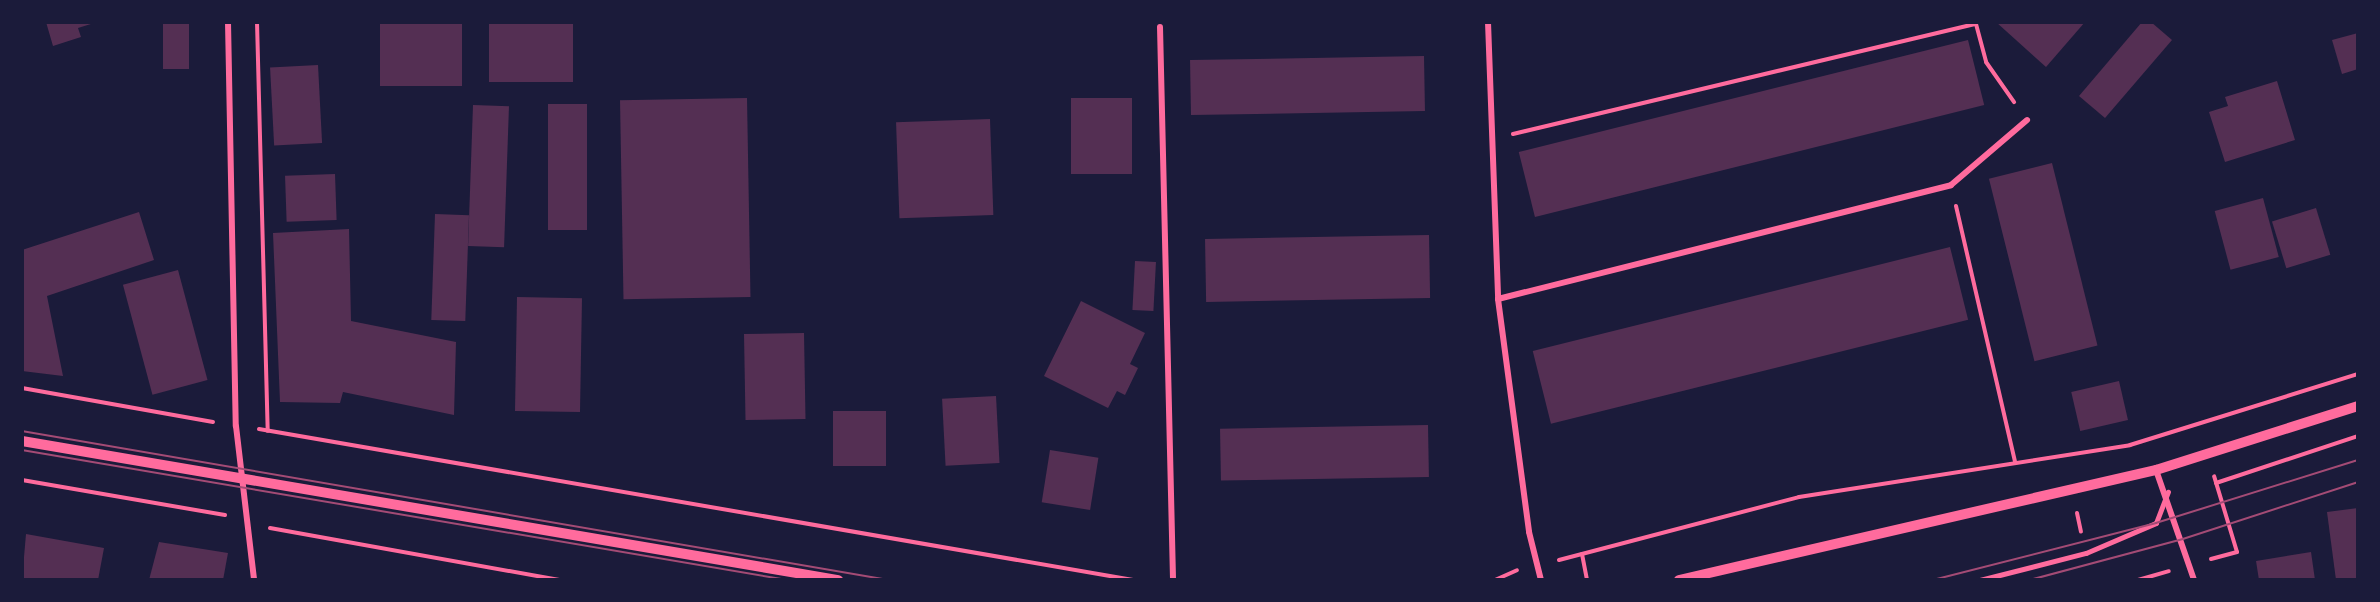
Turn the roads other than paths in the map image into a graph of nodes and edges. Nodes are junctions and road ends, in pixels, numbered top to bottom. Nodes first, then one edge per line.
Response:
1 (228, 22) edge
2 (1488, 22) edge
3 (1160, 27) dead end
4 (2027, 120) road end
5 (1498, 299) junction
6 (2358, 406) edge
7 (22, 441) edge
8 (2156, 470) junction
9 (245, 479) junction
10 (2168, 492) junction
11 (254, 579) edge
12 (838, 579) edge
13 (1173, 579) edge
14 (1541, 579) edge
15 (1679, 579) edge
16 (1980, 579) edge
17 (2194, 579) edge

1 - 9 street
2 - 5 street
3 - 13 street
4 - 5 street
5 - 14 street
6 - 8 street
7 - 9 street
8 - 10 street
8 - 15 street
9 - 11 street
9 - 12 street
10 - 16 lane
10 - 17 street

